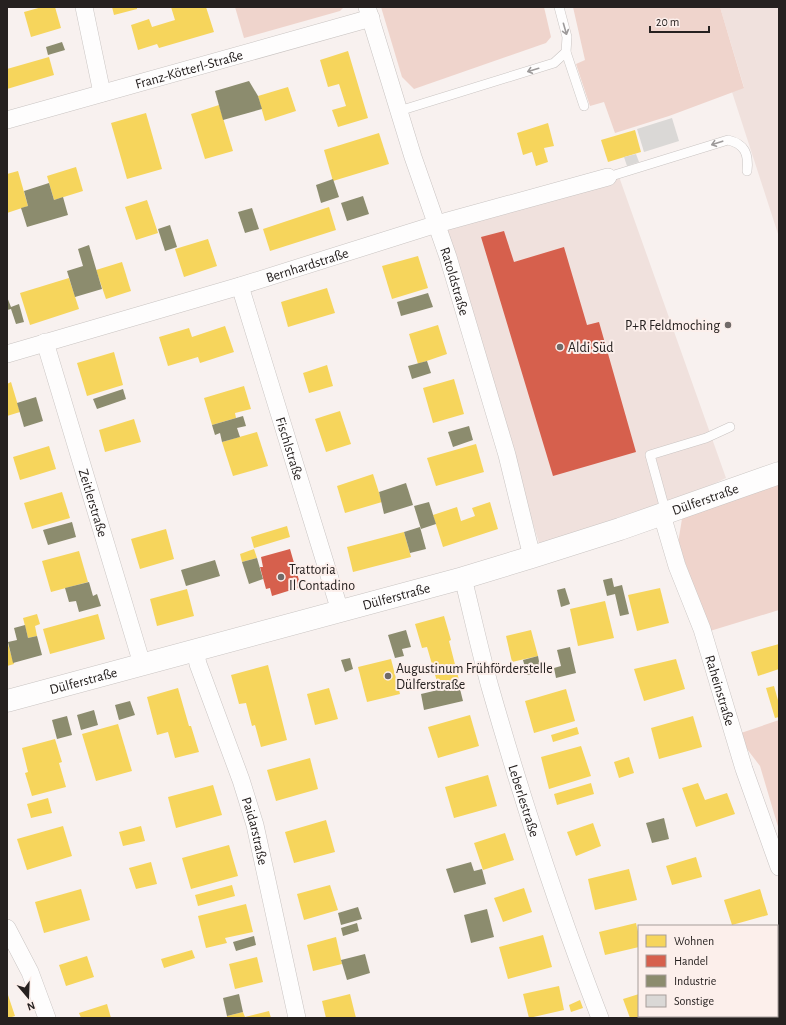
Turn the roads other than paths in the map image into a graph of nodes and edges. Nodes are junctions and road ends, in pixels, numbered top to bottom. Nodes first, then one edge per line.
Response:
1 (84, 7) edge
2 (559, 7) edge
3 (369, 13) edge
4 (566, 52) junction
5 (102, 93) junction
6 (584, 106) dead end
7 (399, 111) junction
8 (7, 120) edge
9 (747, 171) dead end
10 (608, 177) joint
11 (437, 224) junction
12 (240, 286) junction
13 (45, 342) junction
14 (7, 354) edge
15 (730, 427) dead end
16 (779, 472) edge
17 (664, 514) junction
18 (532, 557) junction
19 (463, 578) junction
20 (340, 611) junction
21 (194, 650) junction
22 (142, 664) junction
23 (7, 700) edge
24 (779, 867) edge
25 (7, 928) edge
26 (48, 1018) edge
27 (297, 1018) edge
28 (600, 1018) edge

1 - 5 street
2 -> 4 lane
3 - 5 street, Franz-Kötterl-Straße
3 - 7 street, Ratoldstraße
4 - 6 lane
4 -> 7 lane
5 - 8 street, Franz-Kötterl-Straße
7 - 11 street, Ratoldstraße
9 -> 10 lane
10 - 11 street, Bernhardstraße
11 - 12 street, Bernhardstraße
11 - 18 street, Ratoldstraße
12 - 13 street, Bernhardstraße
12 - 20 street, Fischlstraße
13 - 14 street, Bernhardstraße
13 - 22 street, Zeitlerstraße
15 - 17 lane
16 - 17 main road, Dülferstraße
17 - 18 main road, Dülferstraße
17 - 24 street, Raheinstraße
18 - 19 main road, Dülferstraße
19 - 20 main road, Dülferstraße
19 - 28 street, Leberlestraße
20 - 21 main road, Dülferstraße
21 - 22 main road, Dülferstraße
21 - 27 street, Paidarstraße
22 - 23 main road, Dülferstraße
25 - 26 street

